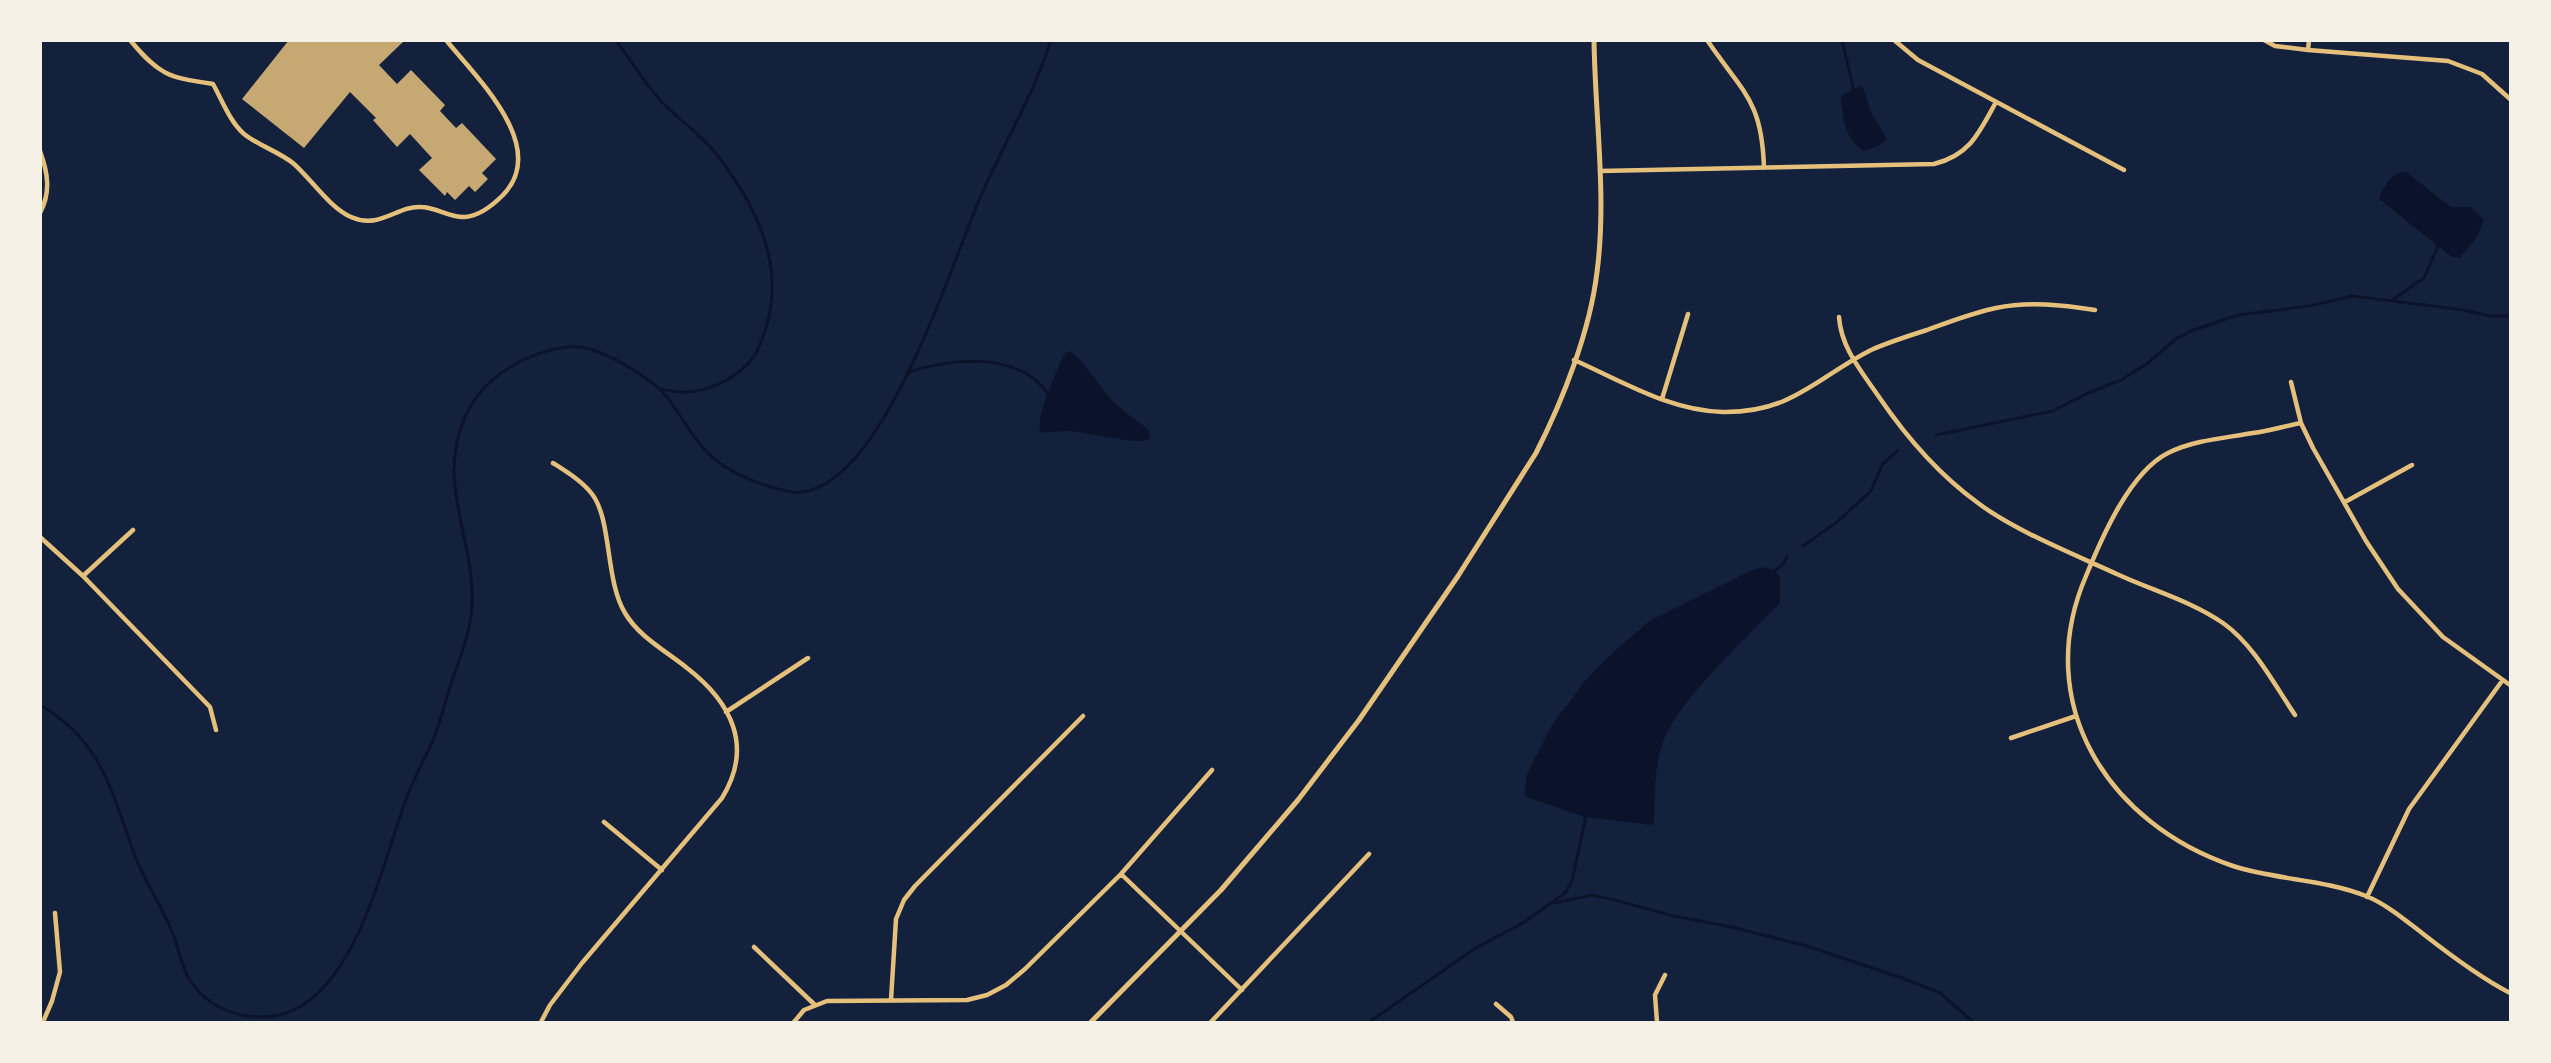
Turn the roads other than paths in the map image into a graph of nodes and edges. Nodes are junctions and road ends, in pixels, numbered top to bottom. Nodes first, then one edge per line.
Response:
1 (130, 40) edge
2 (447, 40) edge
3 (1594, 40) edge
4 (1707, 40) edge
5 (1894, 40) edge
6 (2264, 40) edge
7 (2309, 40) edge
8 (2308, 50) junction
9 (2511, 99) edge
10 (1996, 102) junction
11 (40, 151) edge
12 (1764, 168) junction
13 (2124, 170) dead end
14 (1600, 171) junction
15 (40, 213) edge
16 (2095, 310) dead end
17 (1688, 314) dead end
18 (1839, 317) dead end
19 (1574, 360) junction
20 (1854, 360) junction
21 (2291, 382) dead end
22 (1662, 399) junction
23 (2301, 423) junction
24 (553, 463) dead end
25 (2412, 465) dead end
26 (2345, 502) junction
27 (133, 530) dead end
28 (40, 537) edge
29 (2092, 562) junction
30 (83, 576) junction
31 (808, 658) dead end
32 (2502, 681) junction
33 (2511, 686) edge
34 (726, 712) junction
35 (2295, 715) dead end
36 (1083, 716) dead end
37 (2076, 716) junction
38 (216, 730) dead end
39 (2012, 738) dead end
40 (1212, 770) dead end
41 (604, 822) dead end
42 (1369, 854) dead end
43 (662, 870) junction
44 (1121, 874) junction
45 (2367, 897) junction
46 (55, 913) dead end
47 (1181, 932) junction
48 (754, 947) dead end
49 (1665, 975) dead end
50 (1242, 990) junction
51 (2511, 993) edge
52 (891, 1000) junction
53 (1496, 1004) dead end
54 (815, 1005) junction
55 (43, 1023) edge
56 (541, 1023) edge
57 (794, 1023) edge
58 (1091, 1023) edge
59 (1211, 1023) edge
60 (1513, 1023) edge
61 (1657, 1023) edge

1 - 2 street
3 - 14 street
4 - 12 street
5 - 10 street
6 - 8 street
7 - 8 street
8 - 9 street
10 - 12 street
10 - 13 street
11 - 15 street
12 - 14 street
14 - 19 street
16 - 20 street
17 - 22 street
18 - 20 street
19 - 22 street
19 - 47 street
20 - 22 street
20 - 29 street
21 - 23 street
23 - 26 street
23 - 29 street
24 - 34 street
25 - 26 street
26 - 32 street
27 - 30 street
28 - 30 street
29 - 35 street
29 - 37 street
30 - 38 street
31 - 34 street
32 - 33 street
32 - 45 street
34 - 43 street
36 - 52 street
37 - 39 street
37 - 45 street
40 - 44 street
41 - 43 street
42 - 50 street
43 - 56 street
44 - 47 street
44 - 52 street
45 - 51 street
46 - 55 street
47 - 50 street
47 - 58 street
48 - 54 street
49 - 61 street
50 - 59 street
52 - 54 street
53 - 60 street
54 - 57 street

